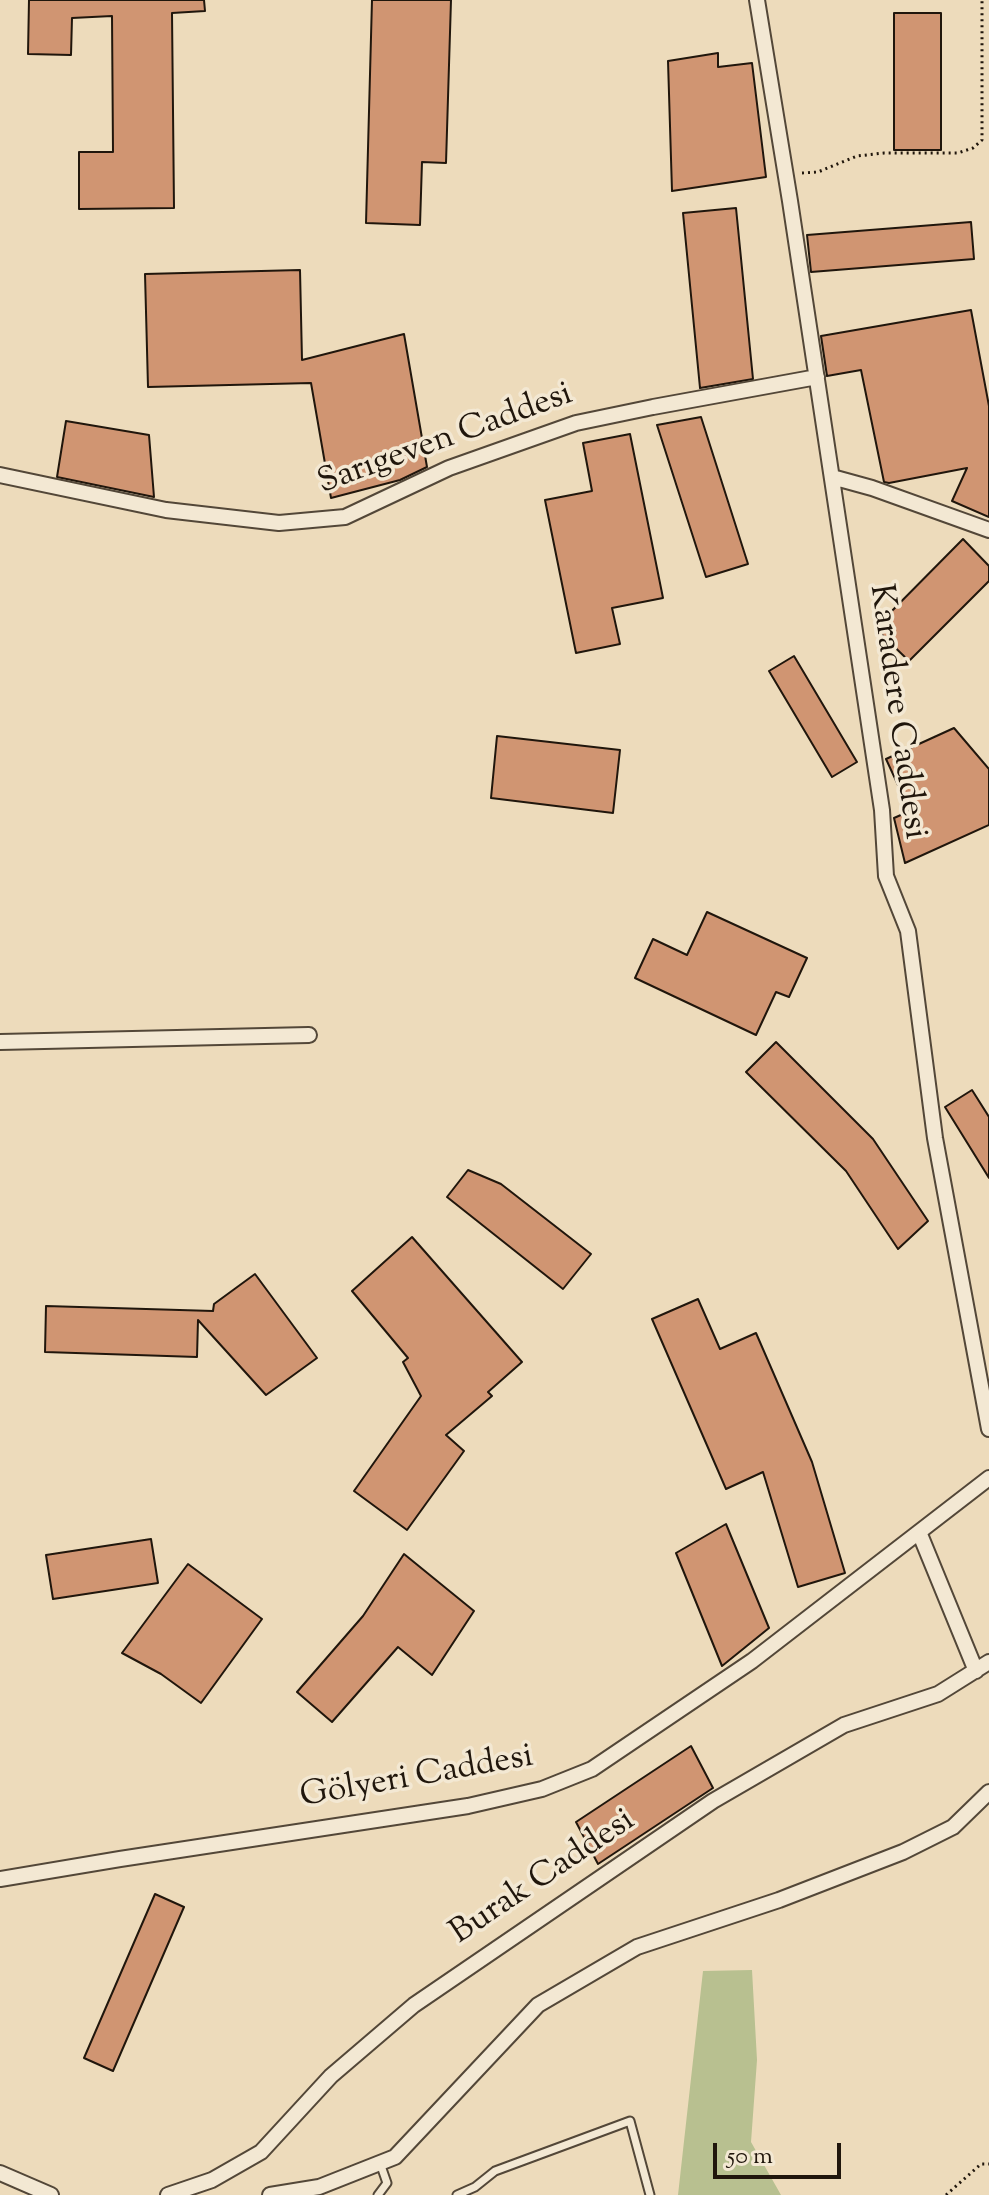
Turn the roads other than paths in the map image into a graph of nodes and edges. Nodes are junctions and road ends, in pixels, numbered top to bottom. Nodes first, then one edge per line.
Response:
1 (757, 0) edge
2 (817, 377) junction
3 (0, 475) edge
4 (832, 477) junction
5 (989, 530) edge
6 (309, 1035) dead end
7 (0, 1042) edge
8 (989, 1429) edge
9 (989, 1478) edge
10 (919, 1532) junction
11 (982, 1666) edge
12 (989, 1792) edge
13 (0, 1879) edge
14 (380, 2163) junction
15 (0, 2173) edge
16 (476, 2191) edge
17 (51, 2195) edge
18 (168, 2195) edge
19 (270, 2195) edge
20 (378, 2195) edge
21 (457, 2195) edge
22 (650, 2195) edge

1 - 2 street, Karadere Caddesi
2 - 3 street, Sarıgeven Caddesi
2 - 4 street, Karadere Caddesi
4 - 5 street
4 - 8 street, Karadere Caddesi
6 - 7 street
9 - 10 street, Gölyeri Caddesi
10 - 11 street
10 - 13 street, Gölyeri Caddesi
11 - 18 street, Burak Caddesi
12 - 14 street
14 - 19 street
14 - 20 lane
15 - 17 street
16 - 21 lane
16 - 22 lane

